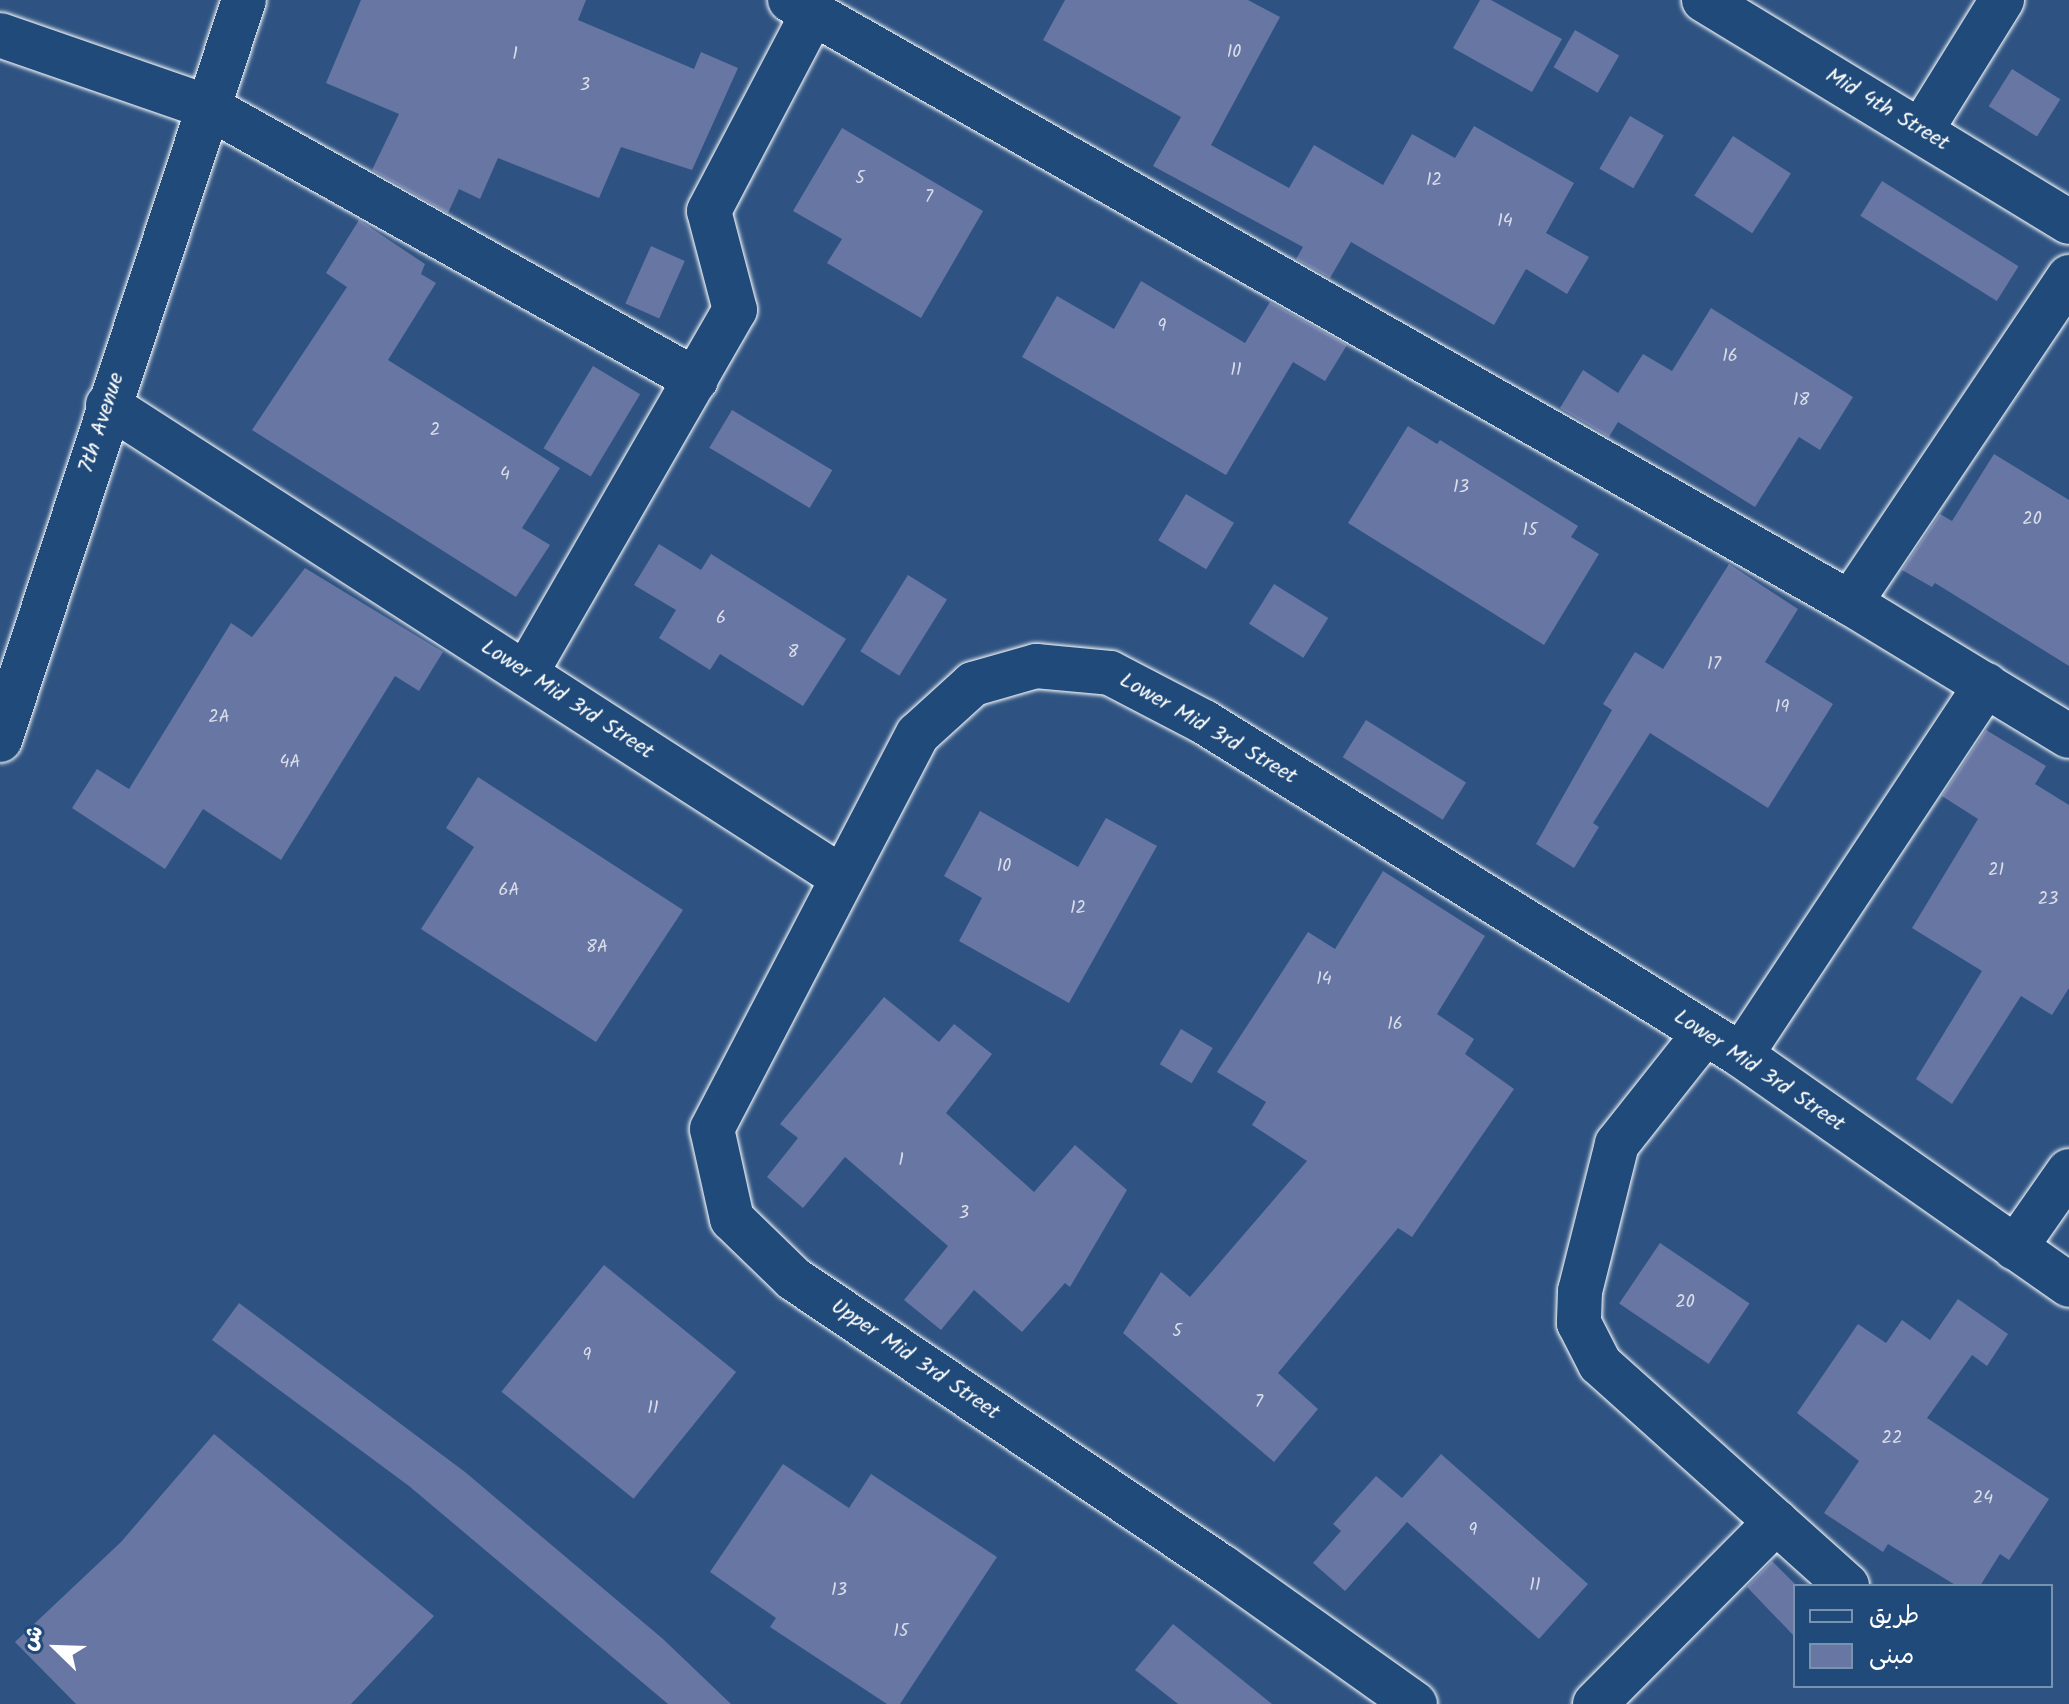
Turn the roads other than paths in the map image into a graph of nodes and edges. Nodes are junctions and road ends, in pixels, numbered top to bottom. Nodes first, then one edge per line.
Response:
1 (244, 0) edge
2 (1704, 0) edge
3 (2002, 0) edge
4 (802, 6) edge
5 (0, 35) edge
6 (208, 107) junction
7 (1922, 129) junction
8 (2069, 222) edge
9 (2069, 277) edge
10 (696, 380) junction
11 (108, 405) junction
12 (1850, 603) junction
13 (526, 673) junction
14 (1986, 685) junction
15 (2069, 736) edge
16 (0, 740) edge
17 (841, 877) junction
18 (1723, 1044) junction
19 (2069, 1171) edge
20 (2015, 1248) junction
21 (2069, 1285) edge
22 (1776, 1522) junction
23 (1845, 1584) edge
24 (1415, 1704) edge
25 (1595, 1704) edge

1 - 6 street, 7th Avenue
2 - 7 street, Mid 4th Street
3 - 7 street
4 - 10 street
4 - 12 street
5 - 6 street
6 - 10 street
6 - 11 street, 7th Avenue
7 - 8 street, Mid 4th Street
9 - 12 street
10 - 13 street
11 - 13 street, Lower Mid 3rd Street
11 - 16 street, 7th Avenue
12 - 14 street
13 - 17 street, Lower Mid 3rd Street
14 - 15 street
14 - 18 street
17 - 18 street, Lower Mid 3rd Street
17 - 24 street, Upper Mid 3rd Street
18 - 20 street, Lower Mid 3rd Street
18 - 22 street
19 - 20 street
20 - 21 street, Lower Mid 3rd Street
22 - 23 street
22 - 25 street

